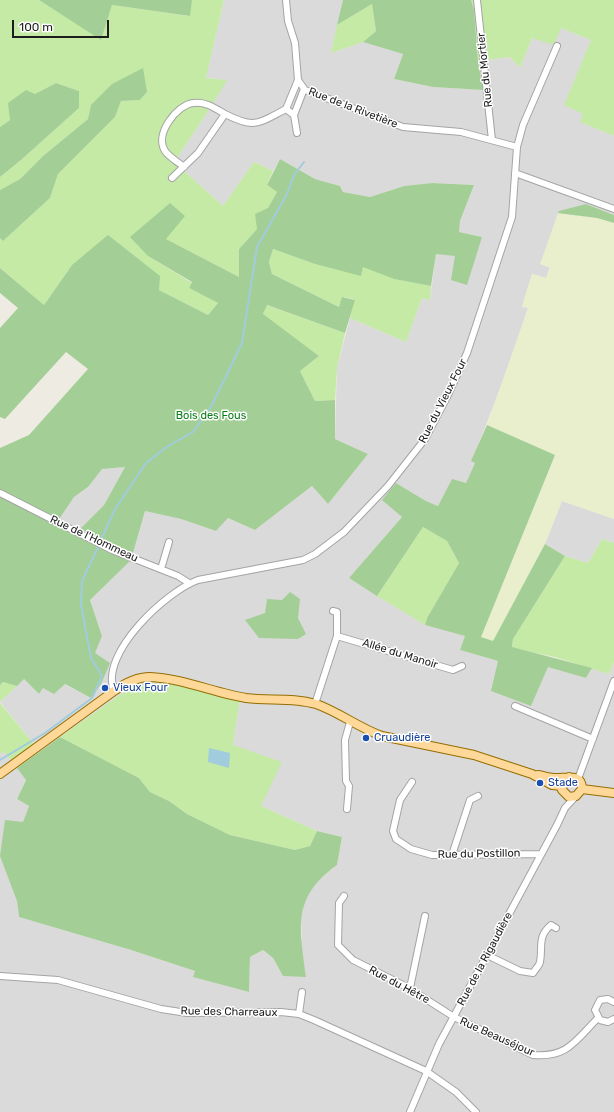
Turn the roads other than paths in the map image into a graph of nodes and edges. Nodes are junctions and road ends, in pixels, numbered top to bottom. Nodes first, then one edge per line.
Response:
1 (286, 0) edge
2 (477, 0) edge
3 (557, 46) dead end
4 (298, 80) junction
5 (304, 89) junction
6 (286, 109) junction
7 (225, 114) junction
8 (294, 115) junction
9 (297, 133) dead end
10 (492, 140) junction
11 (517, 148) junction
12 (184, 167) junction
13 (515, 173) junction
14 (172, 178) dead end
15 (614, 209) edge
16 (0, 493) edge
17 (169, 542) dead end
18 (161, 569) junction
19 (189, 583) junction
20 (333, 611) dead end
21 (337, 636) junction
22 (462, 666) dead end
23 (614, 681) edge
24 (114, 691) junction
25 (315, 704) junction
26 (515, 706) dead end
27 (350, 722) junction
28 (593, 739) junction
29 (0, 774) edge
30 (532, 774) junction
31 (569, 777) junction
32 (578, 779) junction
33 (412, 782) dead end
34 (562, 786) junction
35 (582, 789) junction
36 (614, 793) edge
37 (566, 795) junction
38 (478, 796) dead end
39 (576, 796) junction
40 (565, 808) junction
41 (347, 809) dead end
42 (541, 854) junction
43 (452, 855) junction
44 (344, 896) dead end
45 (425, 916) dead end
46 (556, 928) dead end
47 (487, 955) junction
48 (0, 976) edge
49 (410, 988) junction
50 (302, 992) dead end
51 (614, 1002) edge
52 (299, 1014) junction
53 (454, 1017) junction
54 (598, 1018) junction
55 (614, 1019) edge
56 (426, 1071) junction
57 (410, 1112) edge
58 (476, 1112) edge

1 - 4 street, Rue de la Rivetière
2 - 10 street, Rue du Mortier
3 - 11 street, Rue du Vieux Four
4 - 5 street, Rue de la Rivetière
4 - 6 street
5 - 8 street
5 - 10 street, Rue de la Rivetière
6 - 7 street
6 - 8 street
7 - 12 street
7 - 12 street
8 - 9 street
10 - 11 street, Rue de la Rivetière
11 - 13 street, Rue du Vieux Four
12 - 14 street
13 - 15 street
13 - 19 street, Rue du Vieux Four
16 - 18 street, Rue de l'Hommeau
17 - 18 street
18 - 19 street, Rue de l'Hommeau
19 - 24 street, Rue du Vieux Four
20 - 21 street
21 - 22 street, Allée du Manoir
21 - 25 street
23 - 28 street
24 - 25 main road
24 - 29 main road
25 - 27 main road
26 - 28 street
27 - 30 main road
27 - 41 street
28 - 32 street
30 - 31 main road
30 - 34 main road
31 - 32 main road
31 - 34 main road
32 - 35 main road
33 - 43 street, Rue du Postillon
34 - 37 main road
35 - 36 main road
35 - 39 main road
37 - 39 main road
37 - 40 street, Rue de la Rigaudière
38 - 43 street
39 - 40 street, Rue de la Rigaudière
40 - 42 street, Rue de la Rigaudière
42 - 43 street, Rue du Postillon
42 - 47 street, Rue de la Rigaudière
44 - 49 street, Rue du Hêtre
45 - 49 street
46 - 47 street
47 - 53 street, Rue de la Rigaudière
48 - 52 street, Rue des Charreaux
49 - 53 street, Rue du Hêtre
50 - 52 street
51 - 54 street
52 - 56 street, Rue des Charreaux
53 - 54 street, Rue Beauséjour
53 - 56 street, Rue de la Rigaudière
54 - 55 street
56 - 57 street, Rue de la Rigaudière
56 - 58 street, Rue des Charreaux

